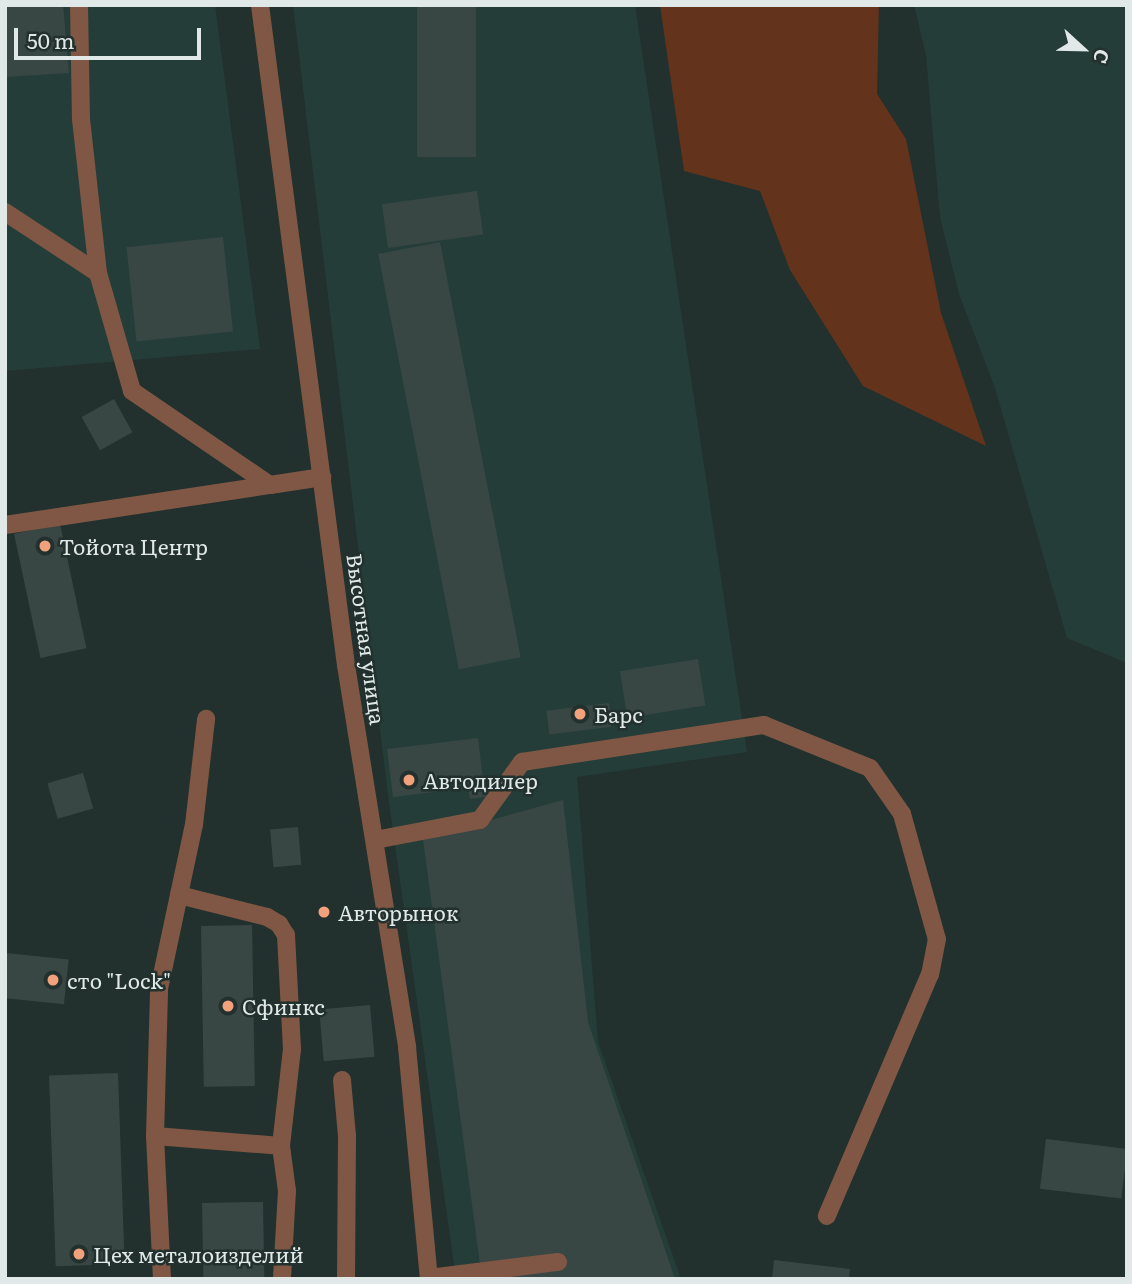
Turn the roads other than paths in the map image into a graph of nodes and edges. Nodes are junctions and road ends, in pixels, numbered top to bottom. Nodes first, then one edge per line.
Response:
1 (79, 5) edge
2 (260, 5) edge
3 (5, 212) edge
4 (98, 273) junction
5 (322, 477) junction
6 (270, 485) junction
7 (5, 525) edge
8 (206, 719) dead end
9 (375, 840) junction
10 (179, 895) junction
11 (342, 1080) dead end
12 (155, 1136) junction
13 (281, 1146) junction
14 (827, 1216) dead end
15 (558, 1262) dead end
16 (429, 1278) edge
17 (162, 1279) edge
18 (282, 1279) edge
19 (346, 1279) edge

1 - 4 street
2 - 5 street, Высотная улица
3 - 4 street
4 - 6 street
5 - 6 street
5 - 9 street, Высотная улица
6 - 7 street
8 - 10 street
9 - 14 street
9 - 16 street, Высотная улица
10 - 12 street
10 - 13 street
11 - 19 street
12 - 13 street
12 - 17 street
13 - 18 street
15 - 16 street

